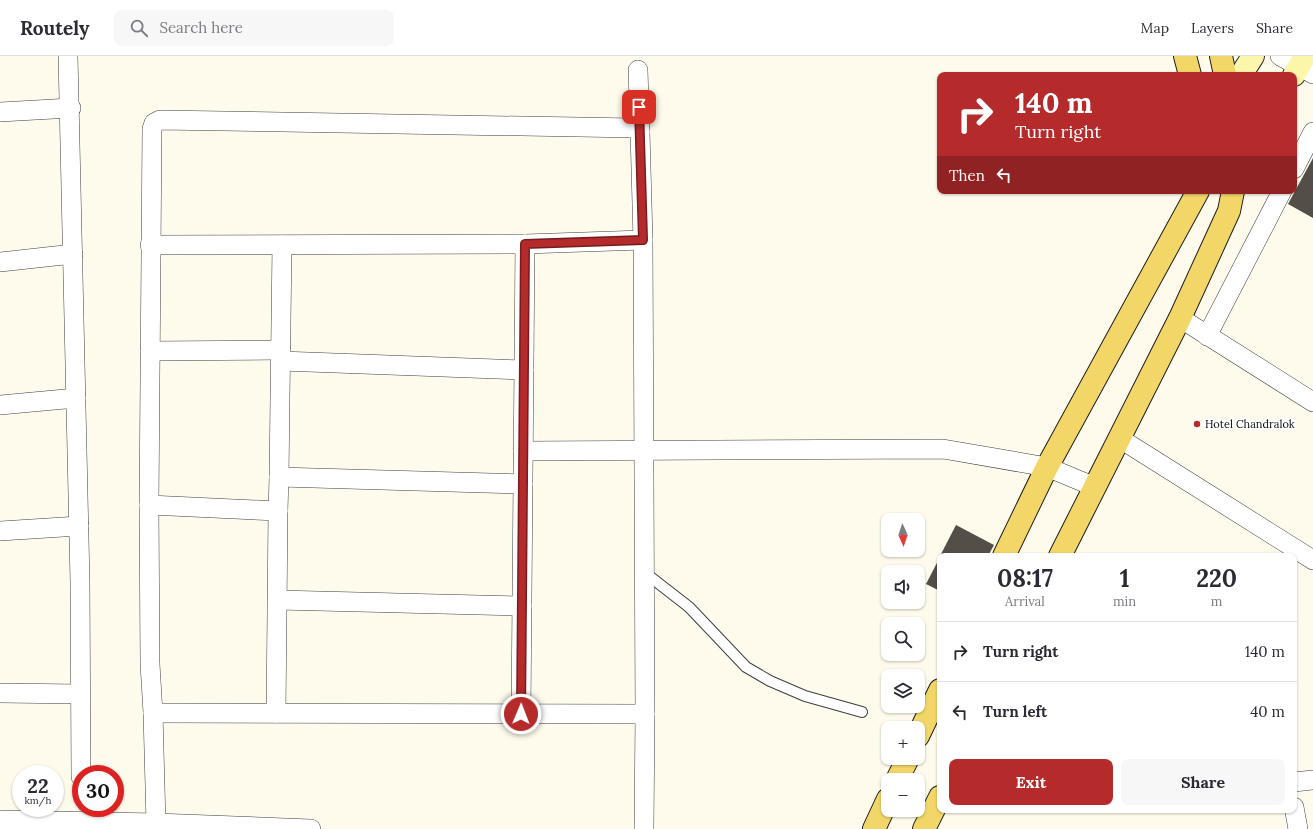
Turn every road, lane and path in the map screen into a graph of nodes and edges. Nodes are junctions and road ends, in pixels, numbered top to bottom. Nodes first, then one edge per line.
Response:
1 (68, 56) edge
2 (1185, 56) edge
3 (1220, 56) edge
4 (1253, 56) edge
5 (1280, 56) edge
6 (1303, 68) edge
7 (638, 70) dead end
8 (1189, 72) edge
9 (1224, 72) edge
10 (1243, 72) edge
11 (70, 108) junction
12 (0, 112) edge
13 (640, 132) junction
14 (1313, 132) edge
15 (1297, 163) edge
16 (1196, 194) edge
17 (1232, 194) edge
18 (1280, 194) edge
19 (643, 240) junction
20 (525, 244) junction
21 (150, 245) junction
22 (282, 245) junction
23 (73, 254) junction
24 (0, 262) edge
25 (1180, 318) junction
26 (1207, 336) junction
27 (150, 351) junction
28 (281, 355) junction
29 (524, 370) junction
30 (76, 398) junction
31 (1313, 402) edge
32 (0, 405) edge
33 (1119, 438) junction
34 (644, 450) junction
35 (523, 451) junction
36 (1047, 467) junction
37 (279, 477) junction
38 (523, 484) junction
39 (1095, 487) junction
40 (149, 505) junction
41 (278, 511) junction
42 (79, 526) junction
43 (0, 531) edge
44 (1005, 553) edge
45 (1062, 553) edge
46 (1313, 560) edge
47 (644, 572) junction
48 (278, 600) junction
49 (522, 606) junction
50 (0, 693) edge
51 (80, 694) junction
52 (937, 696) edge
53 (862, 712) dead end
54 (153, 713) junction
55 (276, 713) junction
56 (521, 714) junction
57 (645, 714) junction
58 (925, 721) edge
59 (81, 765) edge
60 (1313, 780) edge
61 (1297, 782) edge
62 (937, 803) edge
63 (1295, 813) edge
64 (881, 814) edge
65 (0, 820) edge
66 (86, 820) edge
67 (156, 823) junction
68 (311, 829) edge
69 (644, 829) edge
70 (874, 829) edge
71 (924, 829) edge
72 (1298, 829) edge

1 - 11 street
2 - 8 main road
3 - 9 main road
4 - 10 main road
5 - 6 street
7 - 13 street
11 - 12 street
11 - 23 street
13 - 19 street
13 - 21 street
14 - 15 street
16 - 36 main road
17 - 25 main road
18 - 26 street
19 - 20 street
19 - 34 street
20 - 22 street
20 - 29 street
21 - 22 street
21 - 27 street
22 - 28 street
23 - 24 street
23 - 30 street
25 - 26 street
25 - 33 main road
26 - 31 street
27 - 28 street
27 - 40 street
28 - 29 street
28 - 37 street
29 - 35 street
30 - 32 street
30 - 42 street
33 - 39 main road
33 - 46 street
34 - 35 street
34 - 36 street
34 - 47 street
35 - 38 street
36 - 39 street
36 - 44 main road
37 - 38 street
37 - 41 street
38 - 49 street
39 - 45 main road
40 - 41 street
40 - 54 street
41 - 48 street
42 - 43 street
42 - 51 street
47 - 53 lane
47 - 57 street
48 - 49 street
48 - 55 street
49 - 56 street
50 - 51 street
51 - 59 street
52 - 58 main road
54 - 55 street
54 - 67 street
55 - 56 street
56 - 57 street
57 - 69 street
60 - 61 street
62 - 71 main road
63 - 72 street
64 - 70 main road
65 - 66 street
66 - 67 street
67 - 68 street

